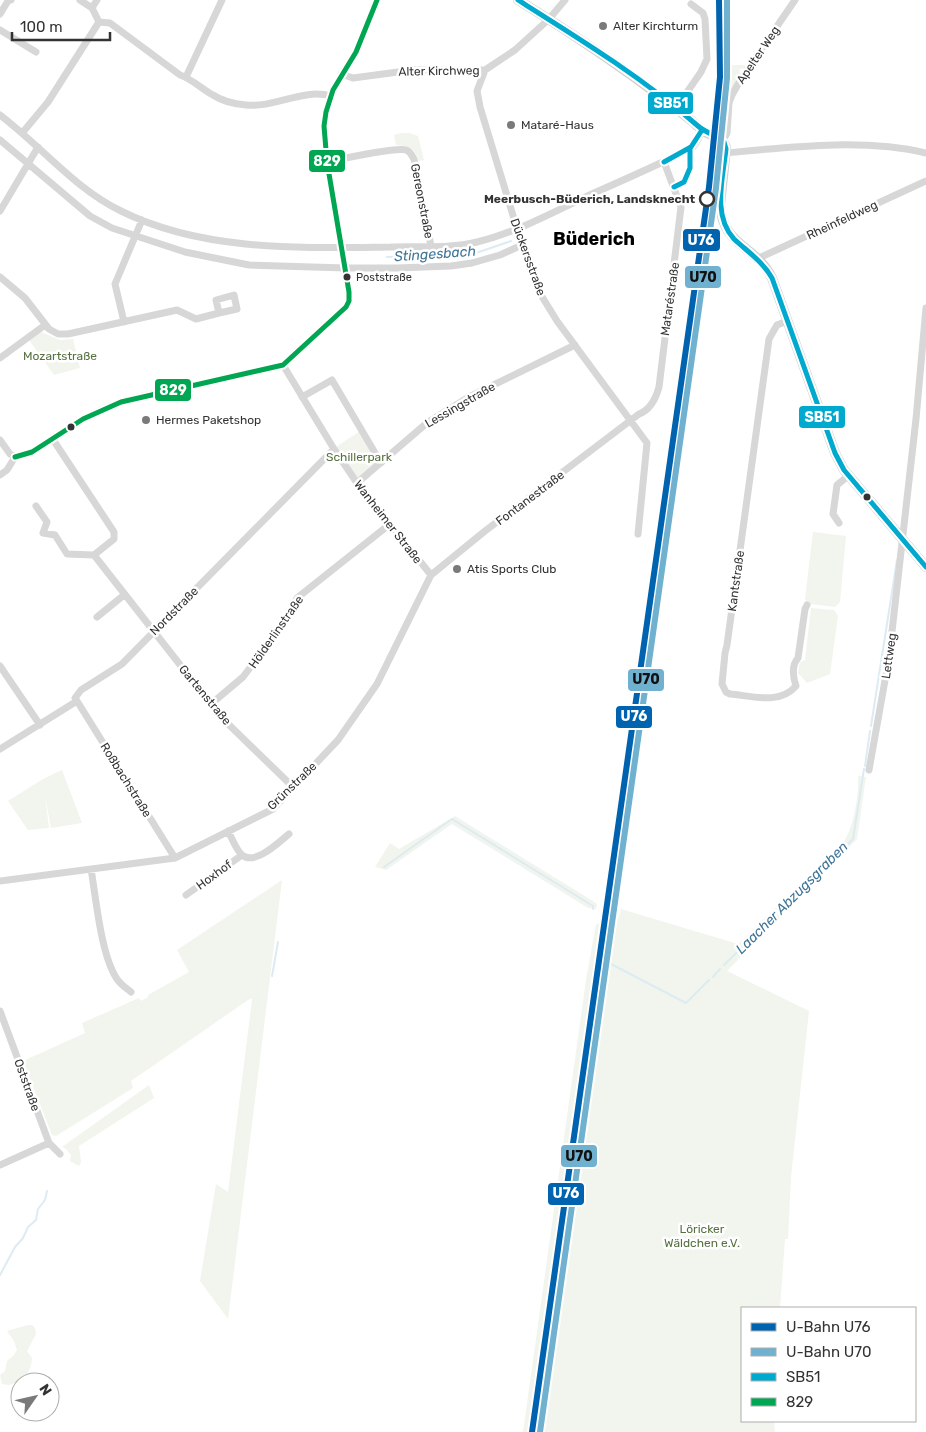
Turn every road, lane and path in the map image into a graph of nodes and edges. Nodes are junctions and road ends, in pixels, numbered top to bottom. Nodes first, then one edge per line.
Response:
1 (10, 0) edge
2 (80, 0) edge
3 (97, 0) edge
4 (222, 0) edge
5 (377, 0) edge
6 (518, 0) edge
7 (565, 0) edge
8 (795, 0) edge
9 (691, 4) dead end
10 (92, 8) junction
11 (0, 14) edge
12 (549, 19) junction
13 (99, 22) junction
14 (0, 30) edge
15 (36, 52) dead end
16 (485, 70) junction
17 (342, 74) junction
18 (186, 77) junction
19 (331, 96) junction
20 (676, 108) junction
21 (0, 115) edge
22 (702, 130) junction
23 (23, 132) junction
24 (721, 139) junction
25 (0, 140) edge
26 (38, 147) junction
27 (690, 149) junction
28 (926, 152) edge
29 (726, 153) junction
30 (327, 162) junction
31 (664, 162) junction
32 (28, 164) junction
33 (926, 181) edge
34 (674, 187) junction
35 (0, 211) edge
36 (142, 220) junction
37 (517, 228) junction
38 (135, 237) junction
39 (522, 245) junction
40 (431, 246) junction
41 (342, 247) junction
42 (759, 258) junction
43 (346, 268) junction
44 (0, 277) edge
45 (926, 308) edge
46 (219, 313) dead end
47 (787, 321) junction
48 (124, 322) junction
49 (45, 325) junction
50 (574, 345) junction
51 (0, 358) edge
52 (283, 365) junction
53 (302, 397) junction
54 (631, 422) junction
55 (52, 438) junction
56 (0, 440) edge
57 (334, 449) junction
58 (15, 457) junction
59 (381, 462) junction
60 (0, 474) edge
61 (848, 476) junction
62 (357, 483) junction
63 (36, 506) dead end
64 (839, 523) dead end
65 (390, 524) junction
66 (638, 534) dead end
67 (903, 541) junction
68 (94, 555) junction
69 (926, 567) edge
70 (431, 576) junction
71 (124, 595) junction
72 (807, 605) dead end
73 (97, 617) dead end
74 (153, 632) junction
75 (0, 666) edge
76 (77, 702) junction
77 (211, 704) junction
78 (40, 725) junction
79 (0, 749) edge
80 (869, 770) dead end
81 (294, 787) junction
82 (228, 831) junction
83 (289, 834) dead end
84 (242, 855) junction
85 (175, 858) junction
86 (91, 869) junction
87 (0, 882) edge
88 (186, 895) dead end
89 (131, 992) dead end
90 (1, 1016) edge
91 (49, 1143) junction
92 (60, 1154) dead end
93 (0, 1165) edge

1 - 11 street
2 - 10 street
3 - 10 street
4 - 18 street
5 - 17 street
6 - 12 main road
7 - 12 street, Alter Kirchweg
8 - 24 street, Apelter Weg
9 - 20 street
10 - 13 street
12 - 16 street, Alter Kirchweg
12 - 20 main road
13 - 18 street
13 - 23 street
14 - 15 street
16 - 17 street, Alter Kirchweg
16 - 37 street, Dückersstraße
17 - 19 street
18 - 19 street
19 - 30 street
20 - 22 main road
21 - 23 street
22 - 24 main road
22 - 27 street
23 - 26 street
24 - 29 main road
25 - 32 street
26 - 32 street
26 - 36 street
27 - 31 street
27 - 34 street
28 - 29 street
29 - 42 main road
30 - 40 street, Gereonstraße
30 - 41 street
31 - 34 street, Mataréstraße
31 - 37 street
32 - 35 street
32 - 38 street
33 - 42 street, Rheinfeldweg
34 - 54 street, Mataréstraße
36 - 38 street
36 - 41 street
37 - 39 street, Dückersstraße
37 - 40 street
38 - 43 street
38 - 48 street
39 - 43 street
39 - 50 street, Dückersstraße
40 - 41 street
41 - 43 street
42 - 47 main road
43 - 52 street
44 - 49 street
45 - 67 street, Lettweg
46 - 48 street
47 - 61 main road
47 - 72 street, Kantstraße
48 - 49 street
49 - 51 street
50 - 54 street, Dückersstraße
50 - 59 street, Lessingstraße
52 - 53 street, Wanheimer Straße
52 - 55 street
53 - 57 street, Wanheimer Straße
53 - 59 street
54 - 66 street
54 - 70 street, Fontanestraße
55 - 58 street
55 - 68 street
56 - 58 street
57 - 62 street, Wanheimer Straße
57 - 74 street, Nordstraße
58 - 60 street
59 - 62 street, Lessingstraße
61 - 64 street
61 - 67 main road
62 - 65 street, Wanheimer Straße
63 - 68 street
65 - 70 street, Wanheimer Straße
65 - 77 street, Hölderlinstraße
67 - 69 main road
67 - 80 street, Lettweg
68 - 71 street, Gartenstraße
70 - 81 street, Grünstraße
71 - 73 street
71 - 74 street, Gartenstraße
74 - 76 street, Nordstraße
74 - 77 street, Gartenstraße
75 - 78 street
76 - 78 street, Nordstraße
76 - 85 street, Roßbachstraße
77 - 81 street, Gartenstraße
78 - 79 street, Nordstraße
81 - 82 street, Grünstraße
82 - 84 street, Hoxhof
82 - 85 street, Grünstraße
83 - 84 street, Hoxhof
84 - 88 street, Hoxhof
85 - 86 street, Grünstraße
86 - 87 street, Grünstraße
86 - 89 street
90 - 91 street, Oststraße
91 - 92 street, Oststraße
91 - 93 street

